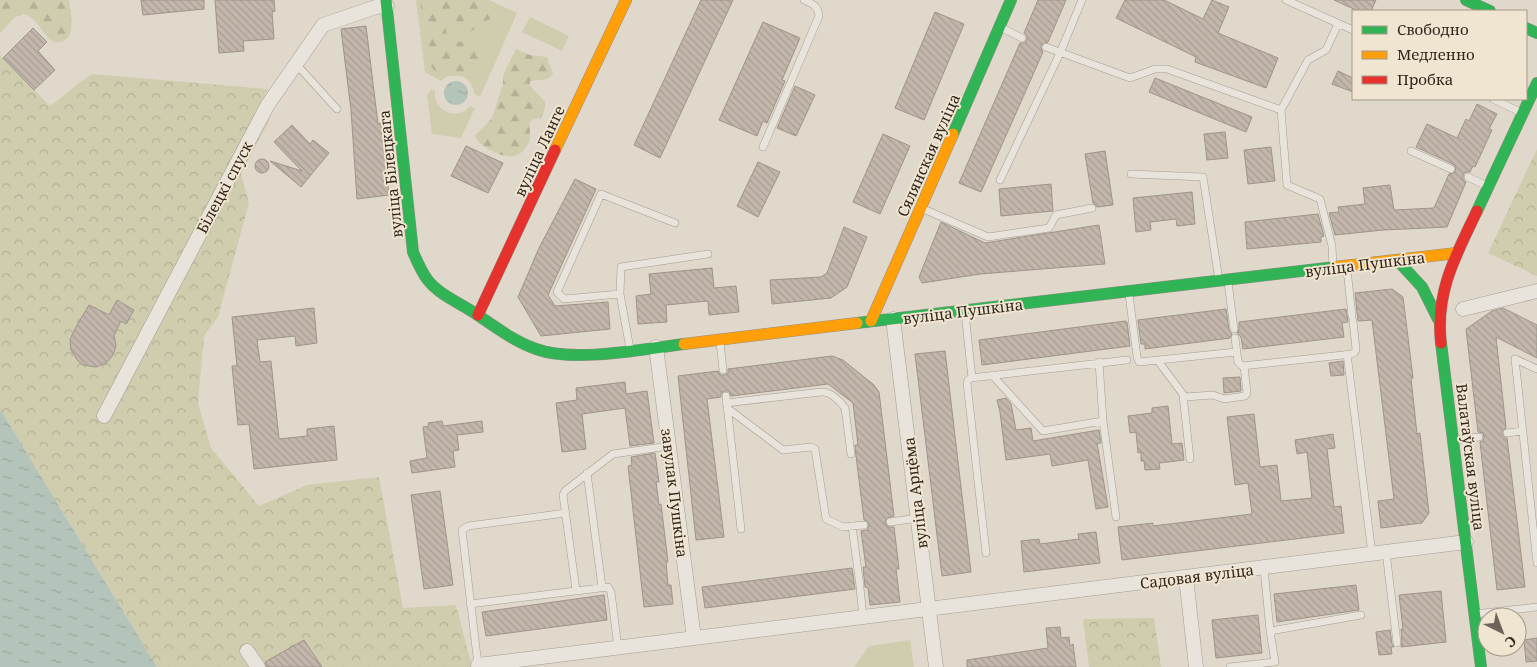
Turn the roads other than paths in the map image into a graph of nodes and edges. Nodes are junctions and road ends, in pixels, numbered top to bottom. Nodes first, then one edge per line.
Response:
1 (626, 0) edge
2 (804, 0) edge
3 (1011, 0) edge
4 (1082, 0) edge
5 (1286, 0) edge
6 (1466, 0) edge
7 (387, 3) edge
8 (1488, 10) edge
9 (1338, 24) junction
10 (1000, 27) junction
11 (1352, 30) edge
12 (1022, 38) dead end
13 (1046, 47) dead end
14 (1060, 53) junction
15 (296, 64) junction
16 (1537, 83) edge
17 (1495, 100) edge
18 (337, 109) dead end
19 (1281, 110) junction
20 (1523, 114) junction
21 (763, 147) dead end
22 (1411, 151) dead end
23 (1451, 169) dead end
24 (1132, 174) dead end
25 (1468, 177) dead end
26 (1000, 180) dead end
27 (1489, 187) junction
28 (921, 208) junction
29 (1092, 208) dead end
30 (675, 223) dead end
31 (1457, 253) junction
32 (708, 254) dead end
33 (1397, 260) junction
34 (1347, 266) junction
35 (1333, 267) junction
36 (1224, 280) junction
37 (1129, 291) junction
38 (1537, 291) edge
39 (620, 294) junction
40 (1463, 308) dead end
41 (964, 310) junction
42 (478, 315) junction
43 (893, 319) junction
44 (871, 322) junction
45 (1438, 322) junction
46 (1234, 329) dead end
47 (1235, 338) dead end
48 (719, 339) junction
49 (656, 347) junction
50 (630, 350) junction
51 (1236, 352) junction
52 (1347, 354) junction
53 (1127, 360) dead end
54 (1158, 361) junction
55 (1099, 362) junction
56 (1244, 366) junction
57 (1537, 369) edge
58 (723, 370) dead end
59 (992, 375) junction
60 (972, 378) junction
61 (1183, 395) junction
62 (726, 402) junction
63 (104, 416) dead end
64 (1103, 421) junction
65 (1523, 431) junction
66 (1507, 433) dead end
67 (1479, 437) dead end
68 (1454, 440) junction
69 (669, 446) junction
70 (851, 454) dead end
71 (1190, 459) dead end
72 (587, 473) junction
73 (566, 513) junction
74 (1116, 517) dead end
75 (918, 518) junction
76 (890, 522) dead end
77 (864, 525) dead end
78 (852, 526) junction
79 (741, 529) dead end
80 (1466, 542) junction
81 (1386, 552) junction
82 (986, 553) dead end
83 (1372, 554) junction
84 (1537, 563) edge
85 (1264, 568) junction
86 (1186, 578) junction
87 (602, 587) junction
88 (576, 590) junction
89 (470, 604) junction
90 (1537, 607) edge
91 (929, 609) junction
92 (1475, 614) junction
93 (1361, 615) dead end
94 (863, 617) junction
95 (1270, 631) junction
96 (694, 638) junction
97 (1397, 643) dead end
98 (618, 648) junction
99 (247, 651) dead end
100 (478, 665) joint
101 (258, 667) edge
102 (936, 667) edge
103 (1196, 667) edge
104 (1230, 667) edge
105 (1481, 667) edge

1 - 42 street, вуліца Ланге
2 - 21 lane
3 - 10 street, Сялянская вуліца
4 - 14 lane
5 - 9 lane
6 - 8 street
7 - 15 street, Білецкі спуск
7 - 42 street, вуліца Білецкага
9 - 11 lane
9 - 19 lane
10 - 12 lane
10 - 28 street, Сялянская вуліца
13 - 14 lane
14 - 19 lane
14 - 26 lane
15 - 18 lane
15 - 63 street, Білецкі спуск
16 - 20 street, Валатаўская вуліца
17 - 20 lane
19 - 35 lane
20 - 27 street, Валатаўская вуліца
22 - 23 lane
24 - 36 lane
25 - 27 lane
27 - 31 street, Валатаўская вуліца
28 - 29 lane
28 - 44 street, Сялянская вуліца
30 - 39 lane
31 - 33 street, вуліца Пушкіна
31 - 45 street, Валатаўская вуліца
32 - 39 lane
33 - 34 street, вуліца Пушкіна
33 - 45 street
34 - 35 street, вуліца Пушкіна
34 - 52 lane
35 - 36 street, вуліца Пушкіна
36 - 37 street, вуліца Пушкіна
36 - 46 lane
37 - 41 street, вуліца Пушкіна
37 - 54 lane
38 - 40 street
39 - 50 lane
41 - 43 street, вуліца Пушкіна
41 - 60 lane
42 - 50 street, вуліца Пушкіна
43 - 44 street, вуліца Пушкіна
43 - 75 street, вуліца Арцёма
44 - 48 street, вуліца Пушкіна
45 - 68 street, Валатаўская вуліца
47 - 51 lane
48 - 49 street, вуліца Пушкіна
48 - 58 lane
49 - 50 street, вуліца Пушкіна
49 - 69 street, завулак Пушкіна
51 - 54 lane
51 - 56 lane
52 - 56 lane
52 - 83 lane
53 - 55 lane
54 - 61 lane
55 - 59 lane
55 - 64 lane
56 - 61 lane
57 - 65 lane
59 - 60 lane
59 - 64 lane
60 - 82 lane
61 - 71 lane
62 - 70 lane
62 - 78 lane
62 - 79 lane
64 - 74 lane
65 - 66 lane
65 - 84 lane
67 - 68 lane
68 - 80 street, Валатаўская вуліца
69 - 72 lane
69 - 96 street, завулак Пушкіна
72 - 73 lane
72 - 87 lane
73 - 88 lane
73 - 89 lane
75 - 76 lane
75 - 91 street, вуліца Арцёма
77 - 78 lane
78 - 94 lane
80 - 81 street, Садовая вуліца
80 - 92 street, Валатаўская вуліца
81 - 83 street, Садовая вуліца
81 - 97 lane
83 - 85 street, Садовая вуліца
85 - 86 street, Садовая вуліца
85 - 95 lane
86 - 91 street, Садовая вуліца
86 - 103 street
87 - 88 lane
87 - 98 lane
88 - 89 lane
89 - 100 lane
90 - 92 lane
91 - 94 street
91 - 102 street, вуліца Арцёма
92 - 105 street, Валатаўская вуліца
93 - 95 lane
94 - 96 street
95 - 104 lane
96 - 98 street
98 - 100 street
99 - 101 street

